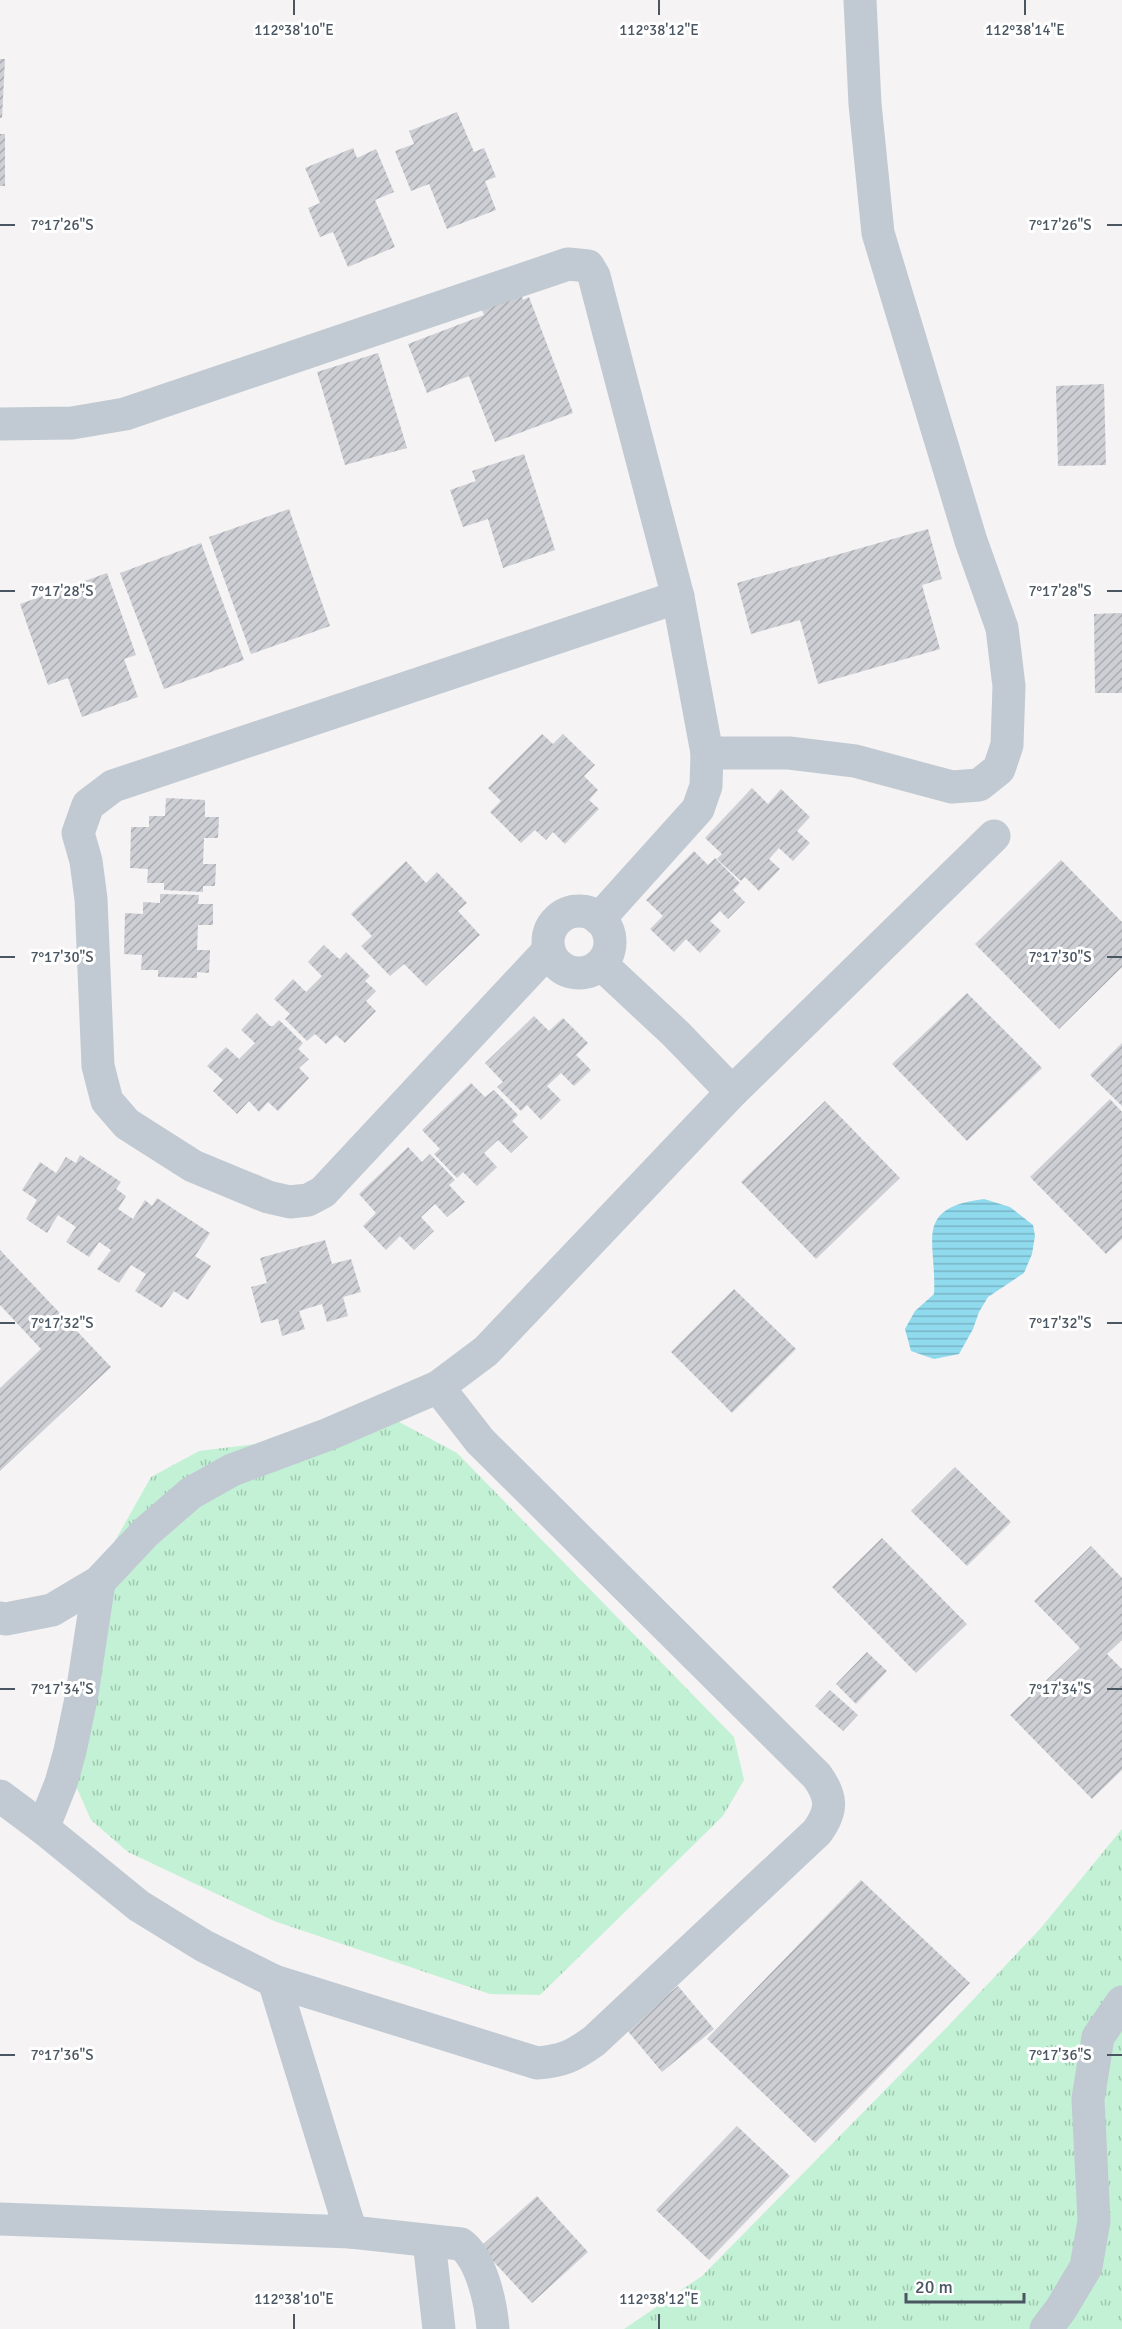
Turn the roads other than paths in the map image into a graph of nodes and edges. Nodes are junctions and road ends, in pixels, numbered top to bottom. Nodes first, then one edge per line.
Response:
1 (860, 0) edge
2 (0, 424) edge
3 (678, 597) junction
4 (707, 753) junction
5 (994, 836) dead end
6 (599, 919) junction
7 (549, 950) junction
8 (602, 964) junction
9 (732, 1092) junction
10 (438, 1387) junction
11 (99, 1582) junction
12 (0, 1618) edge
13 (0, 1796) edge
14 (43, 1828) junction
15 (274, 1981) junction
16 (1122, 2002) edge
17 (0, 2219) edge
18 (351, 2232) junction
19 (429, 2241) junction
20 (439, 2329) edge
21 (493, 2329) edge
22 (1046, 2329) edge

1 - 4 street
2 - 3 street
3 - 4 street
3 - 7 street
4 - 6 street
5 - 9 street
6 - 7 street
6 - 8 street
7 - 8 street
8 - 9 street
9 - 10 street
10 - 11 street
10 - 15 street
11 - 12 street
11 - 14 street
13 - 14 street
14 - 15 street
15 - 18 street
16 - 22 street
17 - 18 street
18 - 19 street
19 - 20 street
19 - 21 street

